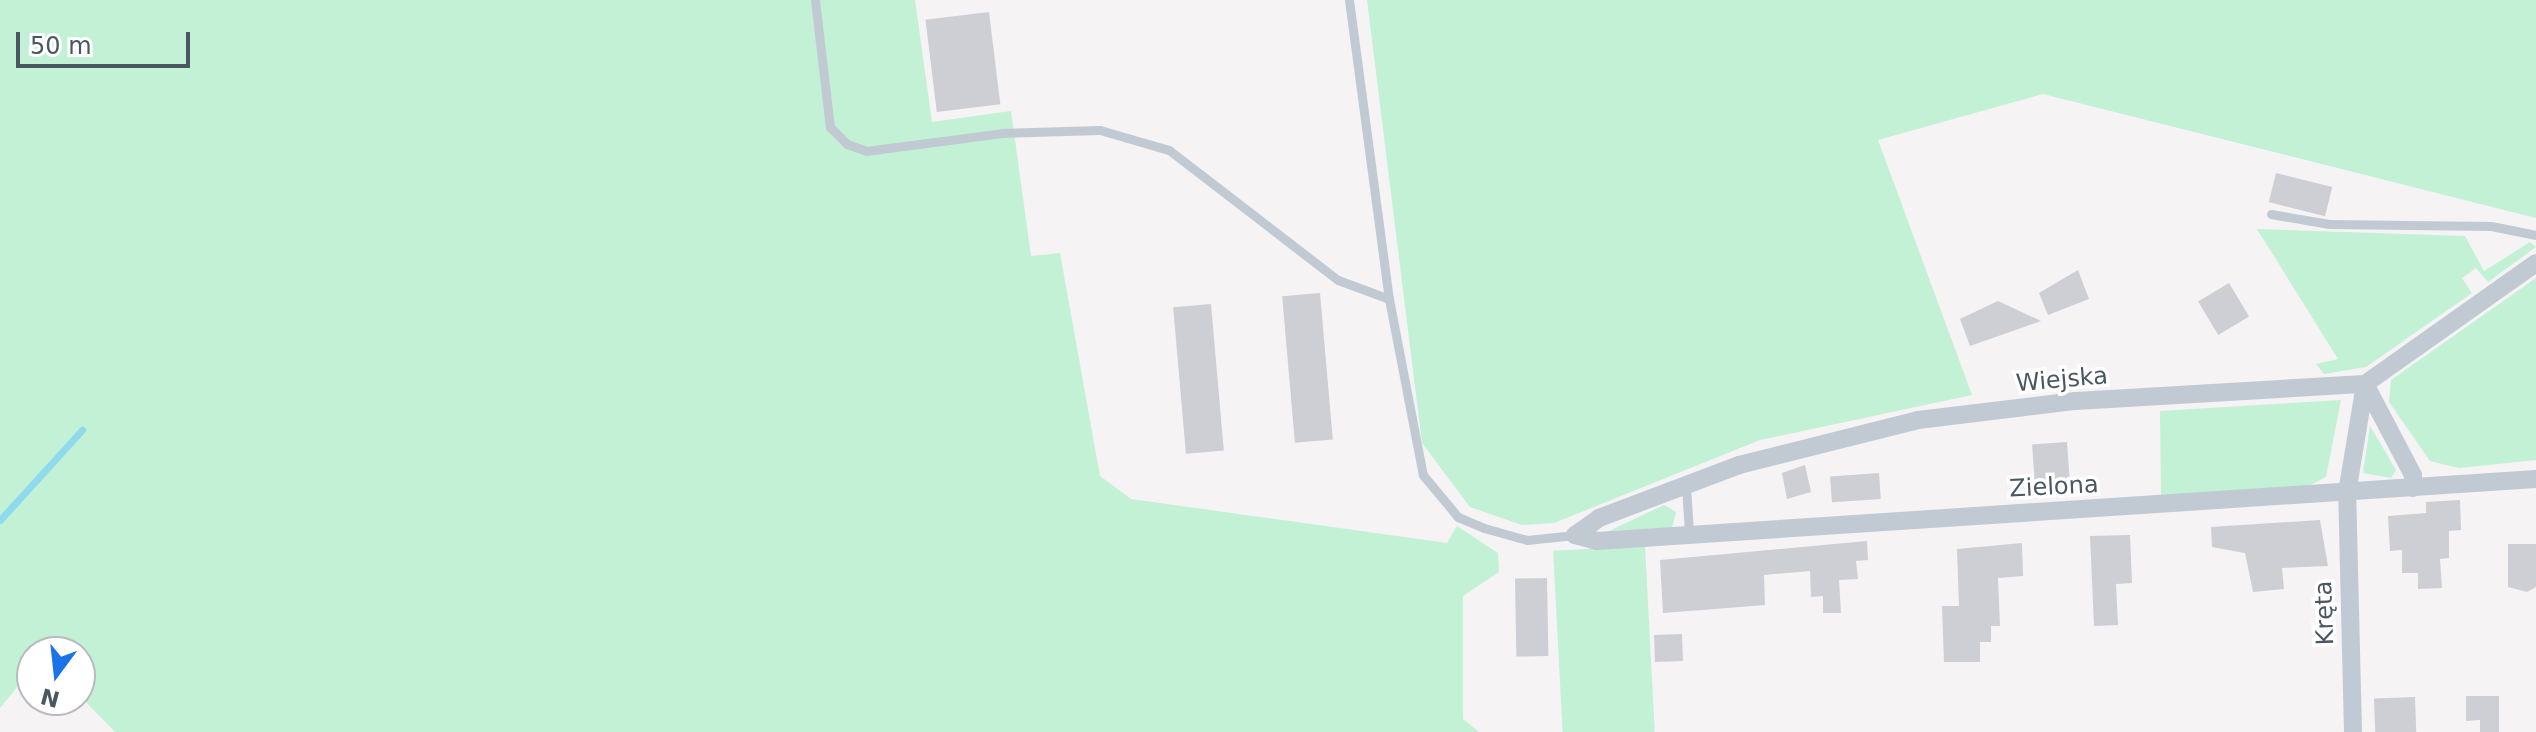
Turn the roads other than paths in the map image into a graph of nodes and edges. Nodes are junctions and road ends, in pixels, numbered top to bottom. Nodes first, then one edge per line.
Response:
1 (815, 0) edge
2 (1349, 0) edge
3 (2271, 214) dead end
4 (2536, 235) edge
5 (2536, 263) edge
6 (1389, 299) junction
7 (2365, 384) junction
8 (2536, 479) edge
9 (1686, 486) junction
10 (2413, 488) junction
11 (2347, 493) junction
12 (1689, 532) junction
13 (1575, 535) junction
14 (2353, 732) edge

1 - 6 lane
2 - 6 lane
3 - 4 lane
5 - 7 street
6 - 13 lane
7 - 9 street, Wiejska
7 - 10 street
7 - 11 street, Kręta
8 - 10 street, Zielona
9 - 12 lane
9 - 13 street, Wiejska
10 - 11 street, Zielona
11 - 12 street, Zielona
11 - 14 street, Kręta
12 - 13 street, Zielona

